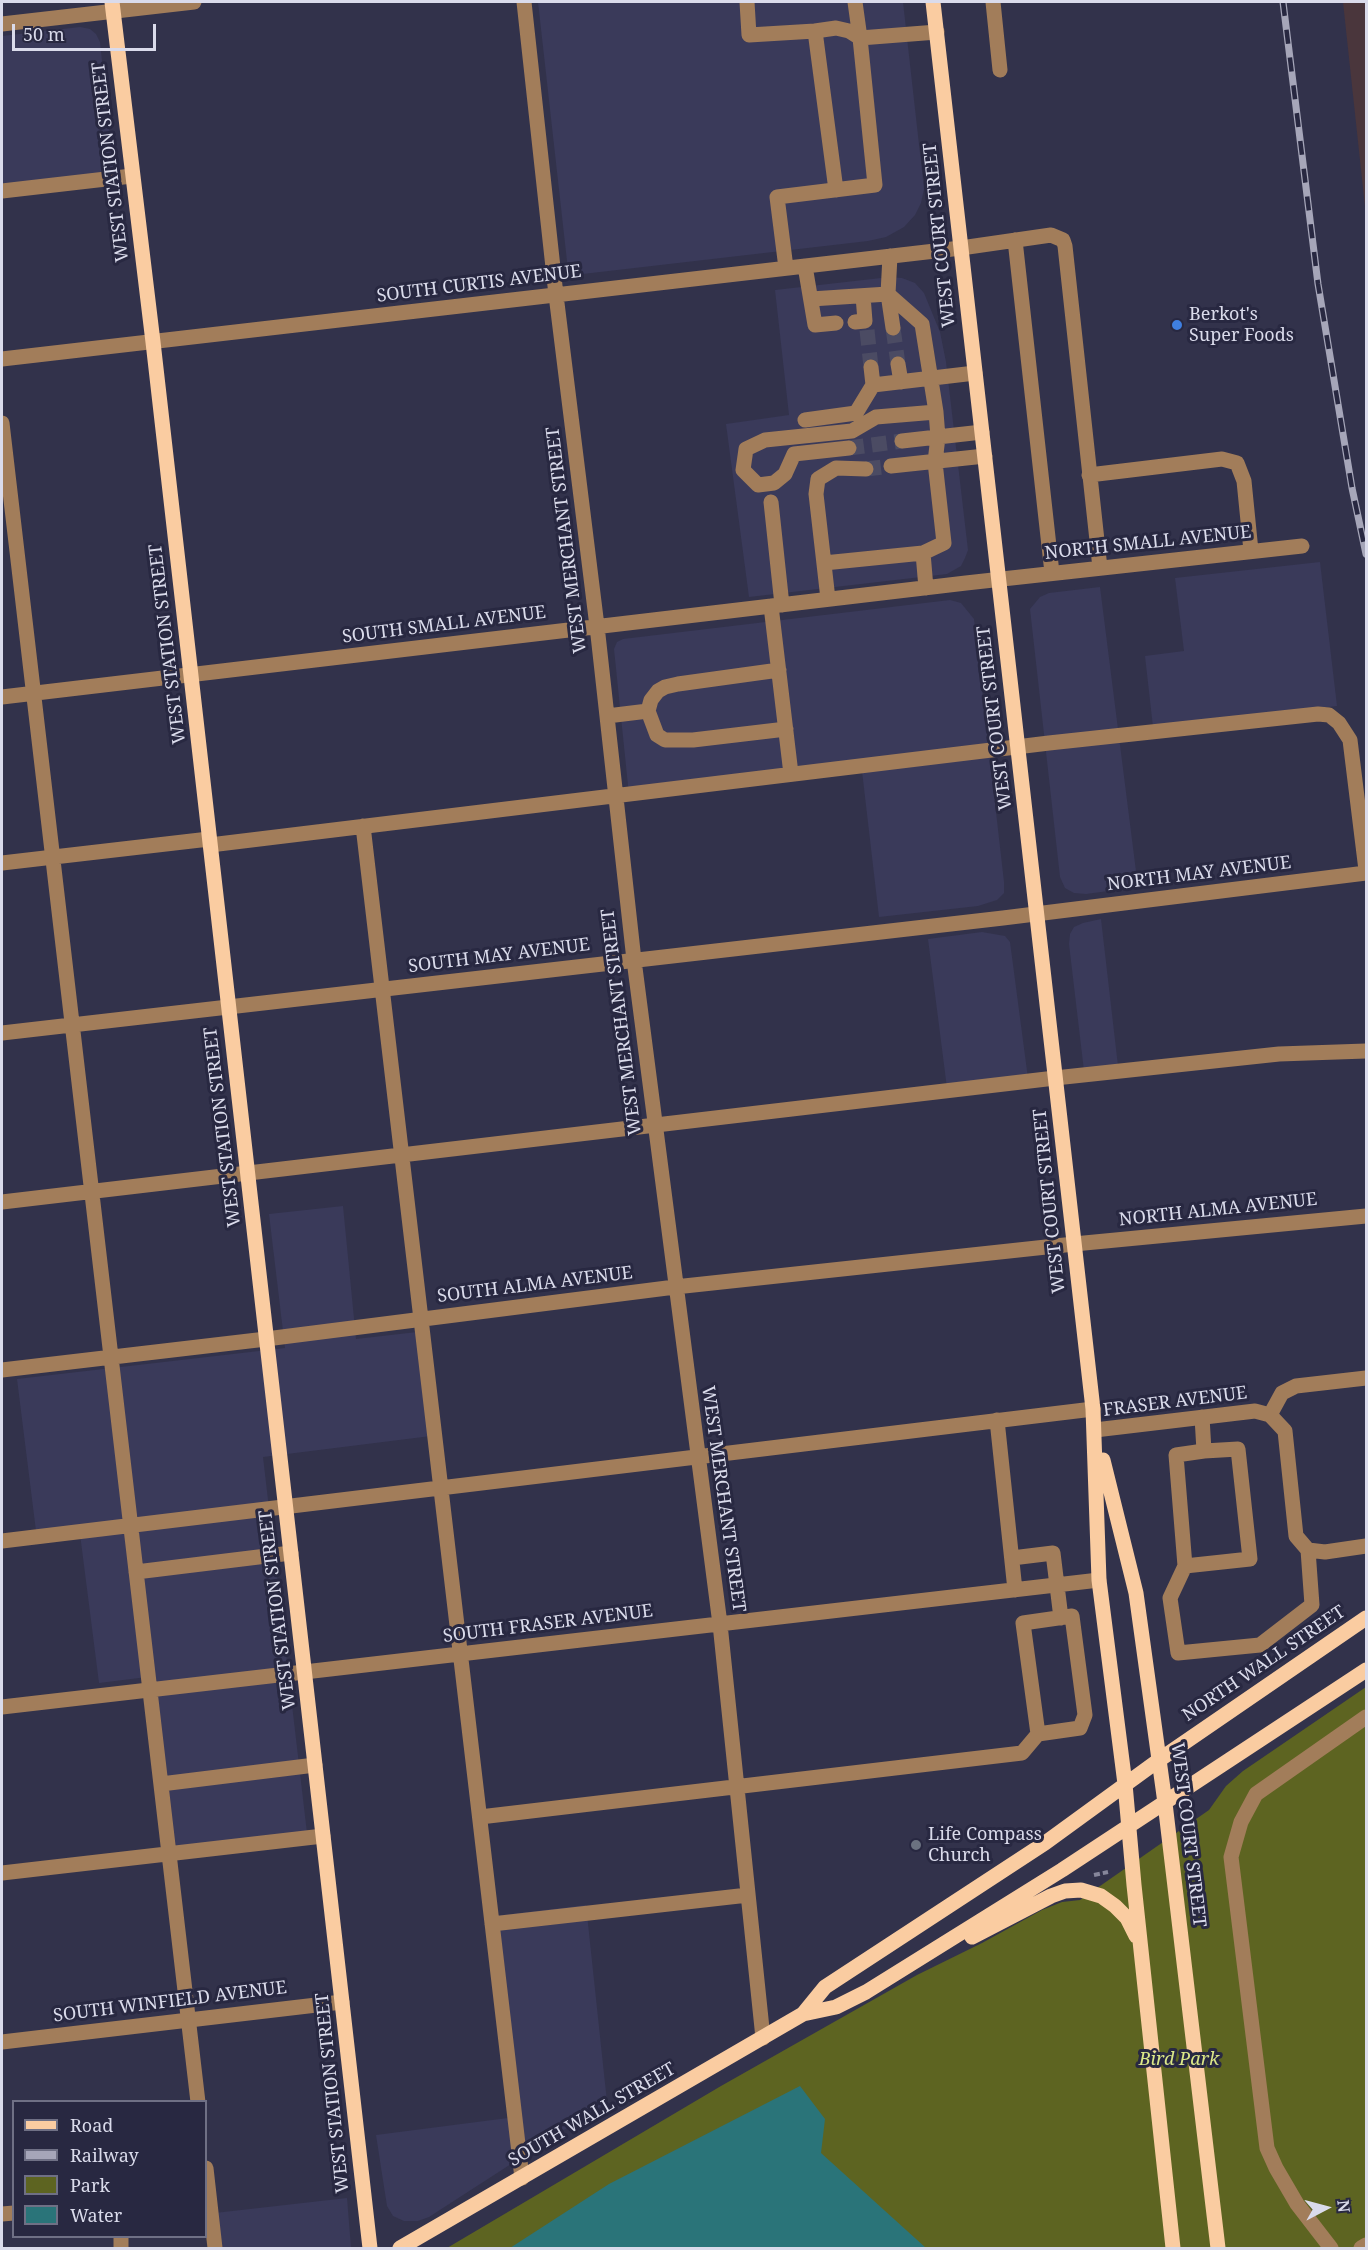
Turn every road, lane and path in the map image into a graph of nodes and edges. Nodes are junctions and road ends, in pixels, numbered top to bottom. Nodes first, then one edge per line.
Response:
1 (194, 2) edge
2 (524, 2) edge
3 (747, 2) edge
4 (855, 2) edge
5 (933, 2) edge
6 (993, 2) edge
7 (112, 6) edge
8 (2, 24) edge
9 (815, 31) junction
10 (937, 32) junction
11 (860, 38) junction
12 (1000, 70) dead end
13 (132, 176) junction
14 (836, 190) junction
15 (2, 191) edge
16 (1015, 240) junction
17 (961, 248) junction
18 (890, 256) junction
19 (806, 266) junction
20 (786, 268) junction
21 (888, 294) junction
22 (556, 295) junction
23 (863, 296) junction
24 (811, 300) junction
25 (836, 323) dead end
26 (862, 324) tunnel mouth
27 (893, 328) tunnel mouth
28 (153, 342) junction
29 (2, 359) edge
30 (898, 364) tunnel mouth
31 (871, 367) tunnel mouth
32 (975, 374) junction
33 (931, 379) junction
34 (901, 382) junction
35 (873, 385) junction
36 (936, 412) junction
37 (805, 420) dead end
38 (2, 423) edge
39 (982, 432) junction
40 (938, 437) junction
41 (902, 441) tunnel mouth
42 (849, 448) tunnel mouth
43 (985, 456) junction
44 (935, 462) junction
45 (891, 466) tunnel mouth
46 (866, 469) tunnel mouth
47 (1089, 475) junction
48 (771, 502) dead end
49 (1302, 546) dead end
50 (1251, 551) junction
51 (922, 553) junction
52 (824, 563) junction
53 (1100, 568) junction
54 (1053, 573) junction
55 (999, 579) junction
56 (926, 588) junction
57 (828, 599) junction
58 (776, 605) junction
59 (597, 626) junction
60 (779, 670) junction
61 (191, 674) junction
62 (33, 693) junction
63 (2, 696) edge
64 (648, 711) junction
65 (607, 716) junction
66 (786, 729) junction
67 (1018, 747) junction
68 (791, 774) junction
69 (616, 796) junction
70 (363, 826) junction
71 (210, 842) junction
72 (52, 857) junction
73 (2, 863) edge
74 (1366, 871) edge
75 (1037, 914) junction
76 (634, 960) junction
77 (382, 989) junction
78 (229, 1006) junction
79 (72, 1025) junction
80 (2, 1033) edge
81 (1366, 1051) edge
82 (1055, 1078) junction
83 (655, 1125) junction
84 (402, 1155) junction
85 (248, 1174) junction
86 (92, 1192) junction
87 (2, 1202) edge
88 (1366, 1216) edge
89 (1074, 1244) junction
90 (675, 1287) junction
91 (421, 1320) junction
92 (266, 1339) junction
93 (111, 1357) junction
94 (2, 1370) edge
95 (1366, 1378) edge
96 (1093, 1408) junction
97 (1270, 1415) junction
98 (1202, 1417) junction
99 (997, 1420) junction
100 (1095, 1430) junction
101 (1204, 1451) junction
102 (698, 1456) junction
103 (441, 1488) junction
104 (286, 1507) junction
105 (130, 1524) junction
106 (2, 1541) edge
107 (1366, 1546) edge
108 (1308, 1550) junction
109 (291, 1553) junction
110 (1012, 1558) junction
111 (1185, 1566) junction
112 (136, 1572) junction
113 (1100, 1580) junction
114 (1057, 1585) junction
115 (1015, 1590) junction
116 (1060, 1618) junction
117 (1366, 1618) edge
118 (720, 1624) junction
119 (460, 1654) junction
120 (1366, 1670) edge
121 (305, 1672) junction
122 (150, 1690) junction
123 (2, 1707) edge
124 (1366, 1717) edge
125 (1038, 1734) junction
126 (1159, 1760) junction
127 (315, 1765) junction
128 (160, 1784) junction
129 (1125, 1784) junction
130 (737, 1786) junction
131 (1165, 1803) junction
132 (480, 1817) junction
133 (1129, 1827) junction
134 (323, 1836) junction
135 (169, 1854) junction
136 (1108, 1872) dead end
137 (2, 1873) edge
138 (1093, 1875) dead end
139 (748, 1895) junction
140 (492, 1924) junction
141 (1140, 1944) junction
142 (932, 1950) junction
143 (342, 2002) junction
144 (803, 2014) junction
145 (188, 2020) junction
146 (763, 2038) junction
147 (2, 2042) edge
148 (198, 2100) edge
149 (522, 2178) junction
150 (207, 2190) edge
151 (1366, 2245) edge
152 (215, 2248) edge
153 (370, 2248) edge
154 (400, 2248) edge
155 (1173, 2248) edge
156 (1218, 2248) edge
157 (1331, 2248) edge
158 (1361, 2248) edge

1 - 7 street
2 - 22 street, WEST MERCHANT STREET
3 - 9 street
4 - 11 street
5 - 10 main road, WEST COURT STREET
6 - 12 street
7 - 8 street
7 - 13 main road, WEST STATION STREET
9 - 11 street
9 - 14 street
10 - 11 street
10 - 17 main road, WEST COURT STREET
11 - 14 street
13 - 15 street
13 - 28 main road, WEST STATION STREET
14 - 20 street
16 - 17 street, SOUTH CURTIS AVENUE
16 - 47 street, SOUTH CURTIS AVENUE
16 - 54 street
17 - 18 street, SOUTH CURTIS AVENUE
17 - 32 main road, WEST COURT STREET
18 - 19 street, SOUTH CURTIS AVENUE
18 - 21 street
19 - 20 street, SOUTH CURTIS AVENUE
19 - 24 street
20 - 22 street, SOUTH CURTIS AVENUE
21 - 23 street
21 - 27 street
21 - 33 street
22 - 28 street, SOUTH CURTIS AVENUE
22 - 59 street, WEST MERCHANT STREET
23 - 24 street
23 - 26 street
24 - 25 street
28 - 29 street, SOUTH CURTIS AVENUE
28 - 61 main road, WEST STATION STREET
30 - 34 street
31 - 35 street
32 - 33 street
32 - 39 main road, WEST COURT STREET
33 - 34 street
33 - 36 street
34 - 35 street
35 - 37 street
36 - 40 street
36 - 42 street
38 - 62 street
39 - 40 street
39 - 43 main road, WEST COURT STREET
40 - 41 street
40 - 44 street
43 - 44 street
43 - 55 main road, WEST COURT STREET
44 - 45 street
44 - 51 street
46 - 52 street
47 - 50 street
47 - 53 street
48 - 58 street
49 - 50 street, NORTH SMALL AVENUE
50 - 53 street, NORTH SMALL AVENUE
51 - 52 street
51 - 56 street
52 - 57 street
53 - 54 street, NORTH SMALL AVENUE
54 - 55 street, NORTH SMALL AVENUE
55 - 56 street, SOUTH SMALL AVENUE
55 - 67 main road, WEST COURT STREET
56 - 57 street, SOUTH SMALL AVENUE
57 - 58 street, SOUTH SMALL AVENUE
58 - 59 street, SOUTH SMALL AVENUE
58 - 60 street
59 - 61 street, SOUTH SMALL AVENUE
59 - 65 street, WEST MERCHANT STREET
60 - 64 street
60 - 66 street
61 - 62 street, SOUTH SMALL AVENUE
61 - 71 main road, WEST STATION STREET
62 - 63 street, SOUTH SMALL AVENUE
62 - 72 street
64 - 65 street
64 - 66 street
65 - 69 street, WEST MERCHANT STREET
66 - 68 street
67 - 68 street
67 - 74 street
67 - 75 main road, WEST COURT STREET
68 - 69 street
69 - 70 street
69 - 76 street, WEST MERCHANT STREET
70 - 71 street
70 - 77 street
71 - 72 street
71 - 78 main road, WEST STATION STREET
72 - 73 street
72 - 79 street
74 - 75 street, NORTH MAY AVENUE
75 - 76 street, SOUTH MAY AVENUE
75 - 82 main road, WEST COURT STREET
76 - 77 street, SOUTH MAY AVENUE
76 - 83 street, WEST MERCHANT STREET
77 - 78 street, SOUTH MAY AVENUE
77 - 84 street
78 - 79 street, SOUTH MAY AVENUE
78 - 85 main road, WEST STATION STREET
79 - 80 street, SOUTH MAY AVENUE
79 - 86 street
81 - 82 street
82 - 83 street
82 - 89 main road, WEST COURT STREET
83 - 84 street
83 - 90 street, WEST MERCHANT STREET
84 - 85 street
84 - 91 street
85 - 86 street
85 - 92 main road, WEST STATION STREET
86 - 87 street
86 - 93 street
88 - 89 street, NORTH ALMA AVENUE
89 - 90 street, SOUTH ALMA AVENUE
89 - 96 main road, WEST COURT STREET
90 - 91 street, SOUTH ALMA AVENUE
90 - 102 street, WEST MERCHANT STREET
91 - 92 street, SOUTH ALMA AVENUE
91 - 103 street
92 - 93 street, SOUTH ALMA AVENUE
92 - 104 main road, WEST STATION STREET
93 - 94 street, SOUTH ALMA AVENUE
93 - 105 street
95 - 97 street
96 - 99 street
96 - 100 main road, WEST COURT STREET
97 - 98 street, FRASER AVENUE
97 - 108 street, FRASER AVENUE
98 - 100 street, FRASER AVENUE
98 - 101 street
99 - 102 street
99 - 110 street
100 - 113 main road, WEST COURT STREET
100 - 126 main road, WEST COURT STREET
101 - 111 street
101 - 111 street
102 - 103 street
102 - 118 street, WEST MERCHANT STREET
103 - 104 street
103 - 119 street
104 - 105 street
104 - 109 main road, WEST STATION STREET
105 - 106 street
105 - 112 street
107 - 108 street
108 - 111 street
109 - 112 street
109 - 121 main road, WEST STATION STREET
110 - 114 street
110 - 115 street
112 - 122 street
113 - 114 street, SOUTH FRASER AVENUE
113 - 129 main road, WEST COURT STREET
114 - 115 street, SOUTH FRASER AVENUE
114 - 116 street
115 - 118 street, SOUTH FRASER AVENUE
116 - 125 street
116 - 125 street
117 - 126 main road, NORTH WALL STREET
118 - 119 street, SOUTH FRASER AVENUE
118 - 130 street, WEST MERCHANT STREET
119 - 121 street, SOUTH FRASER AVENUE
119 - 132 street
120 - 131 main road
121 - 122 street, SOUTH FRASER AVENUE
121 - 127 main road, WEST STATION STREET
122 - 123 street, SOUTH FRASER AVENUE
122 - 128 street
124 - 157 street
125 - 130 street
126 - 129 main road, NORTH WALL STREET
126 - 131 main road, WEST COURT STREET
127 - 128 street
127 - 134 main road, WEST STATION STREET
128 - 135 street
129 - 133 main road, WEST COURT STREET
129 - 144 main road, SOUTH WALL STREET
130 - 132 street
130 - 139 street, WEST MERCHANT STREET
131 - 133 main road
131 - 156 main road, WEST COURT STREET
132 - 140 street
133 - 141 main road, WEST COURT STREET
133 - 142 main road, SOUTH WALL STREET
134 - 135 street
134 - 143 main road, WEST STATION STREET
135 - 137 street
135 - 145 street
136 - 138 path
139 - 140 street
139 - 146 street, WEST MERCHANT STREET
140 - 149 street
141 - 142 main road
141 - 155 main road, WEST COURT STREET
142 - 144 main road, SOUTH WALL STREET
143 - 145 street, SOUTH WINFIELD AVENUE
143 - 153 main road, WEST STATION STREET
144 - 146 main road, SOUTH WALL STREET
145 - 147 street, SOUTH WINFIELD AVENUE
145 - 148 street
146 - 149 main road, SOUTH WALL STREET
149 - 154 main road, SOUTH WALL STREET
150 - 152 street
151 - 158 street

